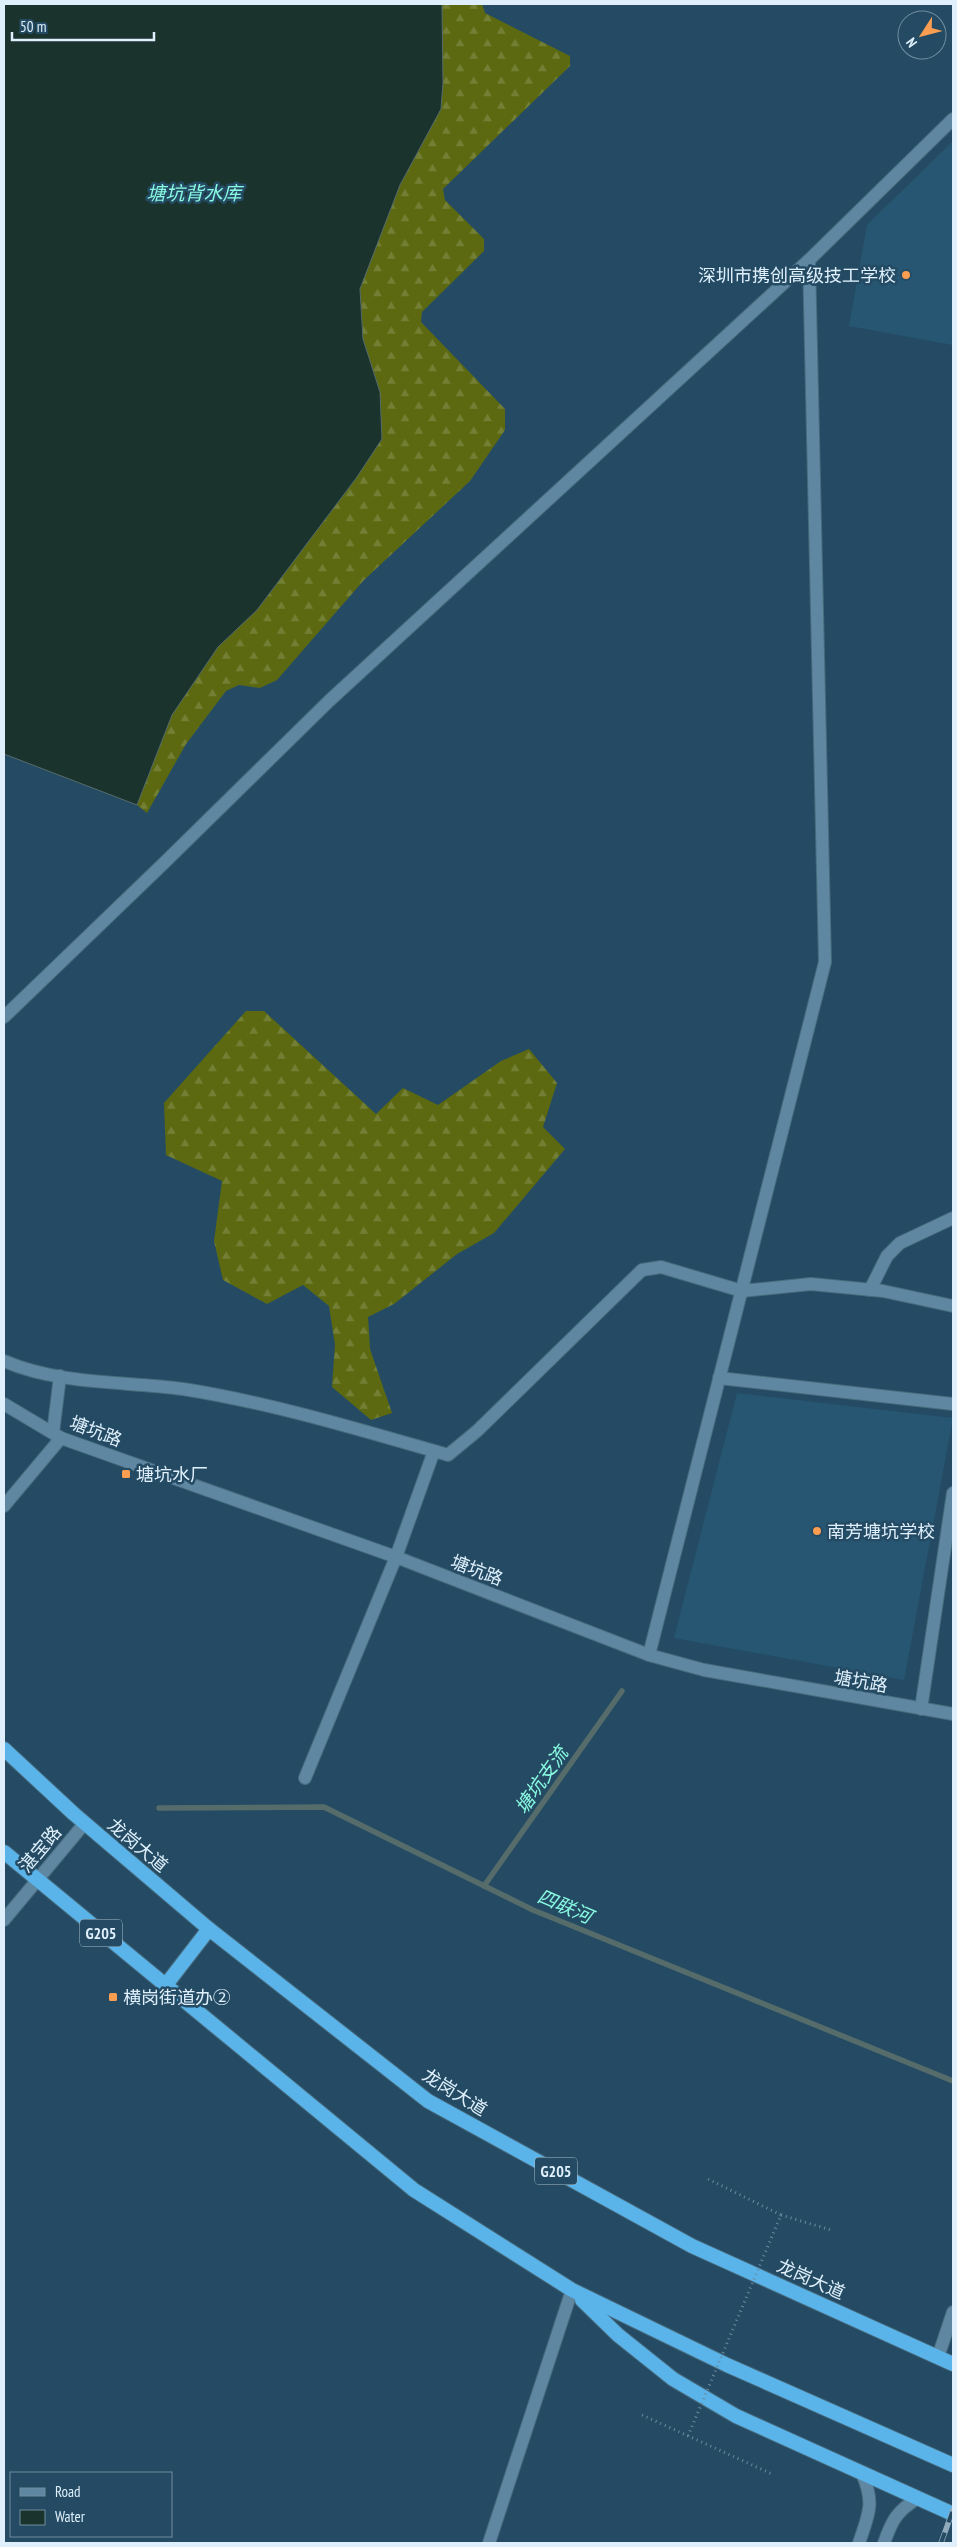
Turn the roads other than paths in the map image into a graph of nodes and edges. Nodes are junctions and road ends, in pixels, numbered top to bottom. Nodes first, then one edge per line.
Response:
1 (953, 119) edge
2 (809, 260) junction
3 (4, 1017) edge
4 (953, 1218) edge
5 (870, 1290) junction
6 (742, 1291) junction
7 (953, 1306) edge
8 (4, 1361) edge
9 (60, 1376) junction
10 (719, 1378) junction
11 (4, 1404) edge
12 (953, 1404) edge
13 (57, 1435) junction
14 (434, 1451) junction
15 (953, 1493) edge
16 (4, 1506) edge
17 (396, 1557) junction
18 (649, 1655) junction
19 (921, 1709) junction
20 (953, 1714) edge
21 (4, 1749) edge
22 (305, 1778) dead end
23 (84, 1824) junction
24 (4, 1852) edge
25 (37, 1880) junction
26 (4, 1920) edge
27 (209, 1929) junction
28 (165, 1986) junction
29 (572, 2290) junction
30 (953, 2312) edge
31 (938, 2357) junction
32 (953, 2364) edge
33 (953, 2465) edge
34 (862, 2473) junction
35 (918, 2498) junction
36 (953, 2514) edge
37 (489, 2543) edge
38 (859, 2543) edge
39 (884, 2543) edge

1 - 2 street
2 - 3 street
2 - 6 street
4 - 5 street
5 - 6 street
5 - 7 street
6 - 10 street
6 - 14 street
8 - 9 street
9 - 13 street
9 - 14 street
10 - 12 street
10 - 18 street
11 - 13 street, 塘坑路
13 - 16 street
13 - 17 street, 塘坑路
14 - 17 street
15 - 19 street
17 - 18 street, 塘坑路
17 - 22 street
18 - 19 street, 塘坑路
19 - 20 street, 塘坑路
21 - 23 highway, 龙岗大道 / G205
23 - 25 street, 湛宝路
23 - 27 highway, 龙岗大道 / G205
24 - 25 highway, G205
25 - 26 street, 湛宝路
25 - 28 highway, G205
27 - 28 highway
27 - 31 highway, 龙岗大道 / G205
28 - 29 highway, G205
29 - 33 highway, G205
29 - 34 highway
29 - 37 street
30 - 31 street
31 - 32 highway, 龙岗大道 / G205
34 - 35 highway
34 - 38 street
35 - 36 highway
35 - 39 street

